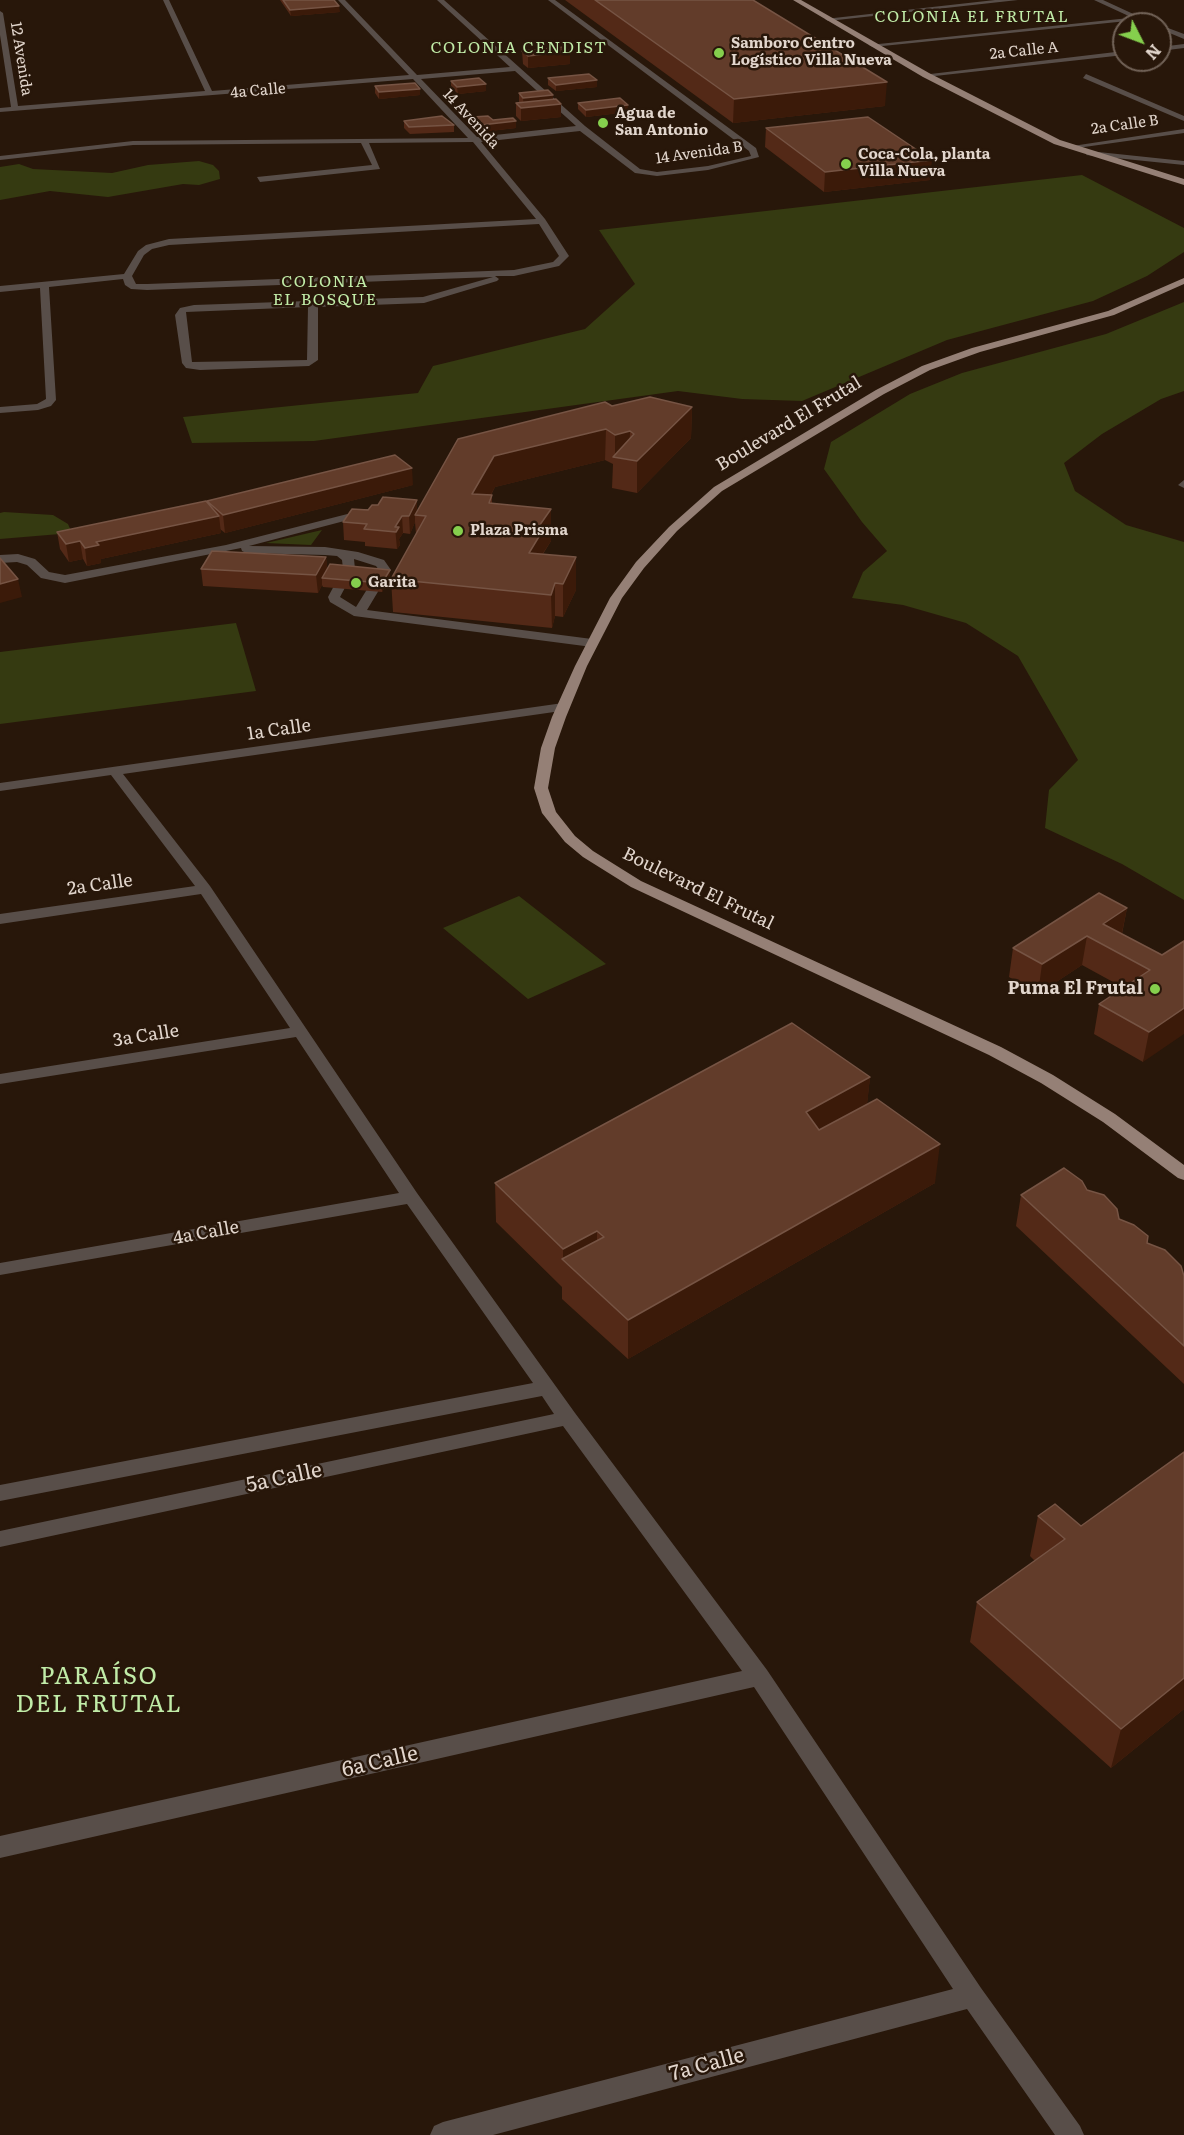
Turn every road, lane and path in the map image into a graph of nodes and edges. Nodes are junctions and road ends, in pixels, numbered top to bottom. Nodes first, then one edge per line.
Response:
1 (166, 0) edge
2 (340, 0) edge
3 (440, 0) edge
4 (551, 0) edge
5 (796, 0) edge
6 (1015, 0) edge
7 (1097, 0) edge
8 (1124, 12) edge
9 (0, 13) edge
10 (828, 19) junction
11 (1112, 21) edge
12 (873, 45) junction
13 (1112, 54) edge
14 (516, 69) junction
15 (926, 75) junction
16 (1086, 76) dead end
17 (414, 78) junction
18 (210, 95) junction
19 (15, 109) junction
20 (0, 110) edge
21 (1184, 119) edge
22 (582, 128) junction
23 (1184, 131) edge
24 (475, 140) junction
25 (364, 142) junction
26 (1070, 147) junction
27 (1089, 153) junction
28 (0, 158) edge
29 (1184, 163) edge
30 (260, 179) dead end
31 (1184, 182) edge
32 (542, 221) junction
33 (514, 273) junction
34 (127, 276) junction
35 (1184, 281) edge
36 (44, 284) junction
37 (0, 289) edge
38 (313, 304) junction
39 (0, 410) edge
40 (382, 508) edge
41 (333, 535) junction
42 (226, 548) junction
43 (341, 554) junction
44 (0, 559) edge
45 (363, 614) junction
46 (592, 643) junction
47 (563, 707) junction
48 (115, 772) junction
49 (0, 787) edge
50 (205, 889) junction
51 (0, 919) edge
52 (299, 1032) junction
53 (0, 1079) edge
54 (1184, 1174) edge
55 (411, 1197) junction
56 (0, 1269) edge
57 (547, 1388) junction
58 (568, 1418) junction
59 (0, 1493) edge
60 (0, 1539) edge
61 (759, 1677) junction
62 (0, 1847) edge
63 (972, 1996) junction
64 (443, 2135) edge
65 (1071, 2135) edge

1 - 18 street
2 - 17 street, 14 Avenida
3 - 14 street
4 - 22 street, 14 Avenida B
5 - 10 main road
6 - 10 street
7 - 8 street
9 - 19 street, 12 Avenida
10 - 12 main road
11 - 12 street
12 - 15 main road
13 - 15 street, 2a Calle A
14 - 17 street, 4a Calle
14 - 22 street
15 - 26 main road
16 - 21 street
17 - 18 street, 4a Calle
17 - 24 street, 14 Avenida
18 - 19 street, 4a Calle
19 - 20 street, 4a Calle
22 - 24 street
23 - 26 street, 2a Calle B
24 - 25 street
24 - 32 street, 14 Avenida
25 - 28 street
25 - 30 street
26 - 27 main road
27 - 29 street
27 - 31 main road
32 - 33 street, 14 Avenida
32 - 34 street
33 - 34 street
33 - 38 street
34 - 36 street
35 - 46 main road, Boulevard El Frutal
36 - 37 street
36 - 39 street
38 - 38 street
40 - 41 street
41 - 42 street
41 - 42 street
41 - 43 street
42 - 44 street
43 - 45 street
43 - 45 street
45 - 46 street
46 - 47 main road, Boulevard El Frutal
47 - 48 street, 1a Calle
47 - 54 main road, Boulevard El Frutal
48 - 49 street, 1a Calle
48 - 50 street
50 - 51 street, 2a Calle
50 - 52 street
52 - 53 street, 3a Calle
52 - 55 street
55 - 56 street, 4a Calle
55 - 57 street
57 - 58 street
57 - 59 street, 5a Calle
58 - 60 street, 5a Calle
58 - 61 street
61 - 62 street, 6a Calle
61 - 63 street
63 - 64 street, 7a Calle
63 - 65 street

